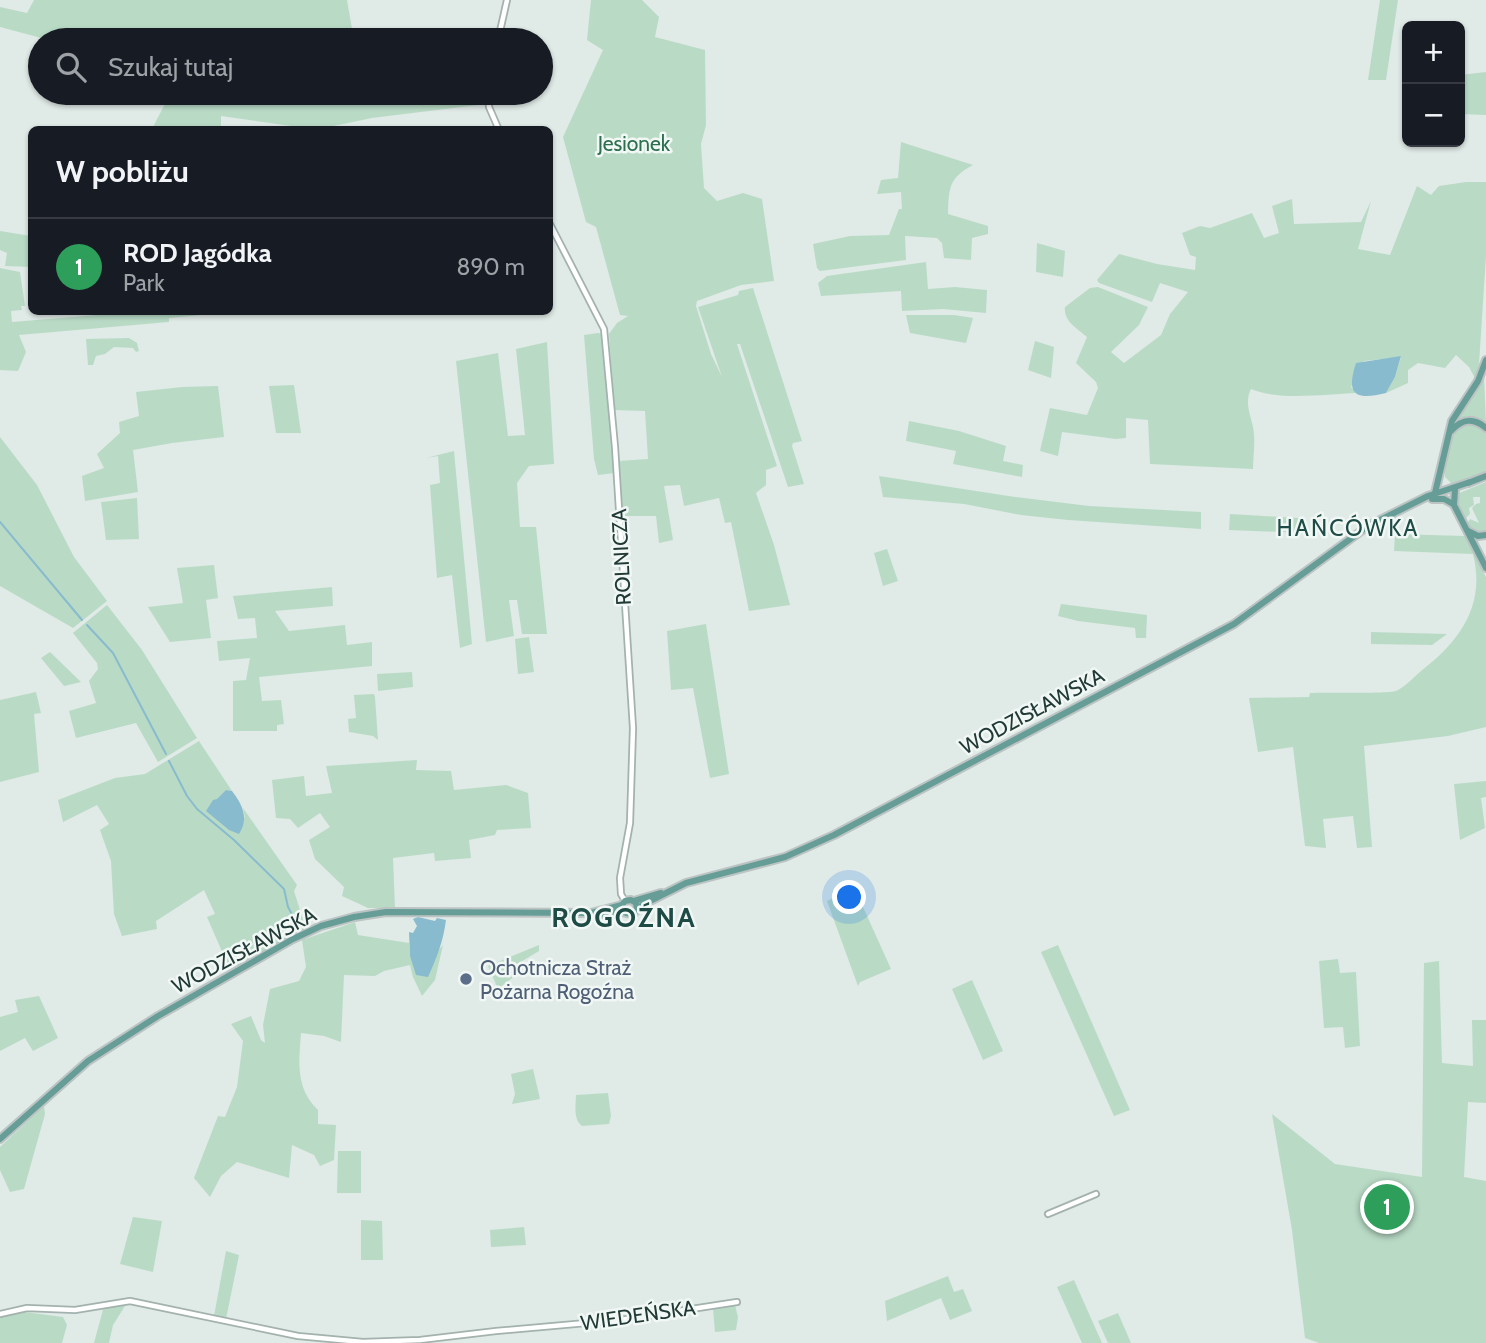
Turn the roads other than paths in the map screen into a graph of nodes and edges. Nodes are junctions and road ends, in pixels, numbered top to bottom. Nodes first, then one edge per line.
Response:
1 (508, 0) edge
2 (501, 28) edge
3 (489, 105) edge
4 (497, 126) edge
5 (553, 230) edge
6 (1486, 360) edge
7 (1486, 428) edge
8 (1450, 433) junction
9 (1442, 472) junction
10 (1486, 476) edge
11 (1454, 488) junction
12 (1433, 496) junction
13 (1454, 505) junction
14 (1467, 530) junction
15 (1486, 535) edge
16 (1486, 568) edge
17 (636, 905) junction
18 (624, 906) junction
19 (0, 1139) edge
20 (1096, 1194) dead end
21 (1048, 1214) dead end
22 (737, 1302) dead end
23 (0, 1314) edge
24 (363, 1342) edge

1 - 2 street
3 - 4 street
5 - 18 street, ROLNICZA
6 - 8 main road
7 - 8 main road
8 - 9 main road
9 - 11 main road
9 - 12 main road
10 - 11 main road, WODZISŁAWSKA
11 - 12 main road, WODZISŁAWSKA
11 - 13 main road
12 - 13 main road
12 - 17 main road, WODZISŁAWSKA
13 - 14 main road
14 - 15 main road
14 - 16 main road
17 - 18 main road
17 - 18 main road
18 - 19 main road, WODZISŁAWSKA
20 - 21 street
22 - 24 street, WIEDEŃSKA
23 - 24 street, WIEDEŃSKA

